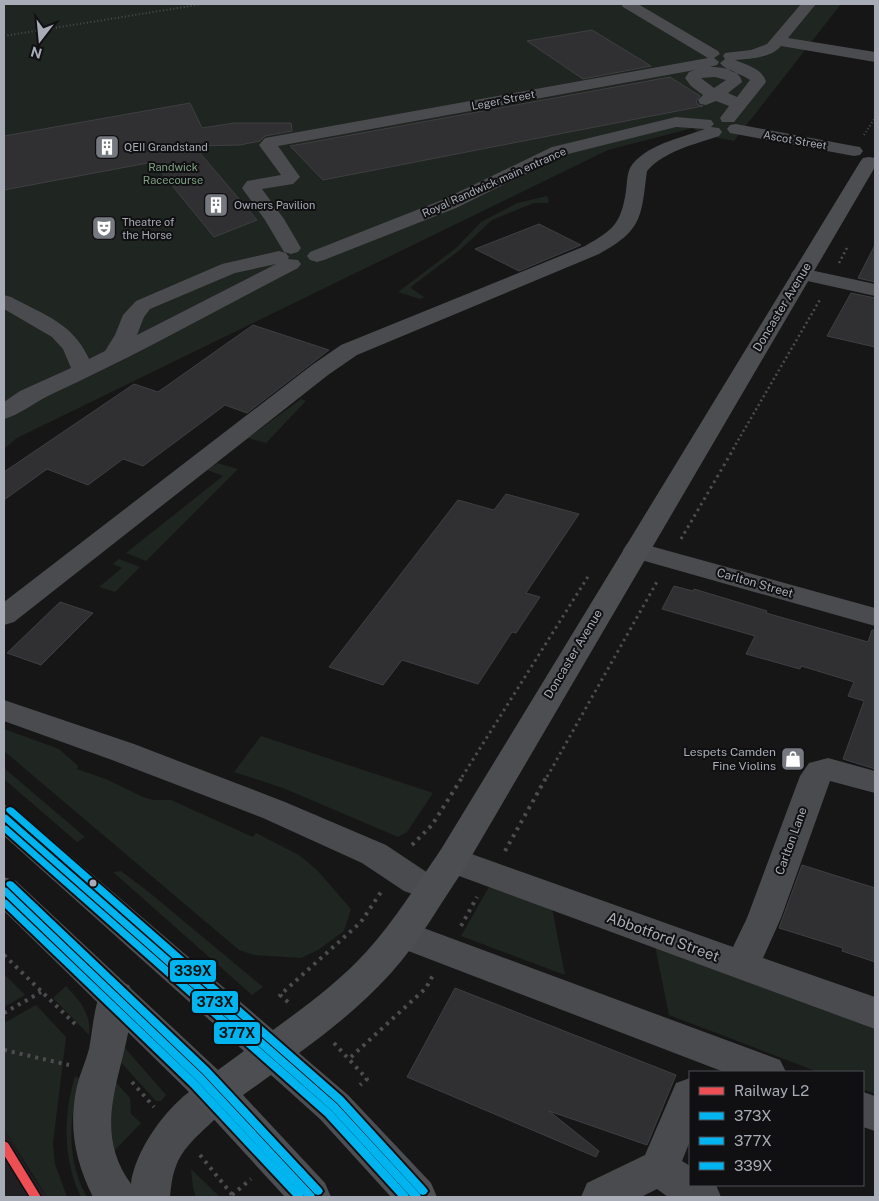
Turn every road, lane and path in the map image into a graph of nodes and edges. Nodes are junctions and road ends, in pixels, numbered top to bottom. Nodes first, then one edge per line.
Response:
1 (203, 4) edge
2 (628, 4) edge
3 (809, 4) edge
4 (4, 36) edge
5 (777, 41) junction
6 (875, 56) edge
7 (712, 58) junction
8 (729, 60) junction
9 (710, 96) dead end
10 (740, 104) junction
11 (720, 126) junction
12 (868, 156) edge
13 (849, 244) dead end
14 (287, 256) junction
15 (836, 268) dead end
16 (801, 274) junction
17 (875, 290) edge
18 (824, 292) dead end
19 (4, 301) edge
20 (113, 356) junction
21 (83, 371) junction
22 (4, 412) edge
23 (681, 539) dead end
24 (636, 550) junction
25 (662, 572) dead end
26 (4, 616) edge
27 (875, 617) edge
28 (4, 710) edge
29 (875, 782) edge
30 (4, 817) edge
31 (452, 860) junction
32 (491, 874) junction
33 (432, 888) junction
34 (4, 890) edge
35 (361, 922) dead end
36 (402, 934) junction
37 (446, 950) junction
38 (4, 955) edge
39 (742, 965) junction
40 (41, 992) junction
41 (280, 995) dead end
42 (116, 996) junction
43 (4, 1013) edge
44 (875, 1014) edge
45 (79, 1028) dead end
46 (4, 1050) edge
47 (271, 1052) junction
48 (705, 1061) edge
49 (74, 1066) dead end
50 (761, 1071) edge
51 (126, 1075) dead end
52 (366, 1080) dead end
53 (216, 1093) junction
54 (689, 1097) edge
55 (155, 1108) dead end
56 (199, 1154) dead end
57 (659, 1168) junction
58 (117, 1197) edge
59 (150, 1197) edge
60 (234, 1197) edge
61 (311, 1197) edge
62 (417, 1197) edge
63 (601, 1197) edge
64 (701, 1197) edge

1 - 4 path
2 - 7 street
3 - 5 street
5 - 6 street
5 - 8 street
7 - 8 street
7 - 14 street, Leger Street
8 - 10 street
9 - 10 street
10 - 11 street
11 - 12 street, Ascot Street
11 - 14 street, Royal Randwick main entrance
11 - 26 street
12 - 16 main road, Doncaster Avenue
13 - 15 path
14 - 20 street
14 - 20 street
16 - 17 street
16 - 24 main road, Doncaster Avenue
18 - 23 path
19 - 21 street
20 - 21 street
21 - 22 street
24 - 27 street, Carlton Street
24 - 31 main road, Doncaster Avenue
25 - 32 path
28 - 33 street
29 - 39 street, Carlton Lane
30 - 47 main road
31 - 32 street, Abbotford Street
31 - 33 main road, Doncaster Avenue
32 - 37 path
32 - 39 street, Abbotford Street
33 - 36 main road, Doncaster Avenue
34 - 42 main road
35 - 41 path
36 - 37 street
36 - 47 main road, Doncaster Avenue
37 - 48 street
37 - 52 path
38 - 40 path
39 - 44 street, Abbotford Street
40 - 43 path
40 - 45 path
42 - 53 main road
42 - 58 street
46 - 49 path
47 - 53 main road, Doncaster Avenue
47 - 62 main road
48 - 50 street
51 - 55 path
53 - 59 street
53 - 61 main road
54 - 57 street
56 - 60 path
57 - 63 street
57 - 64 street

